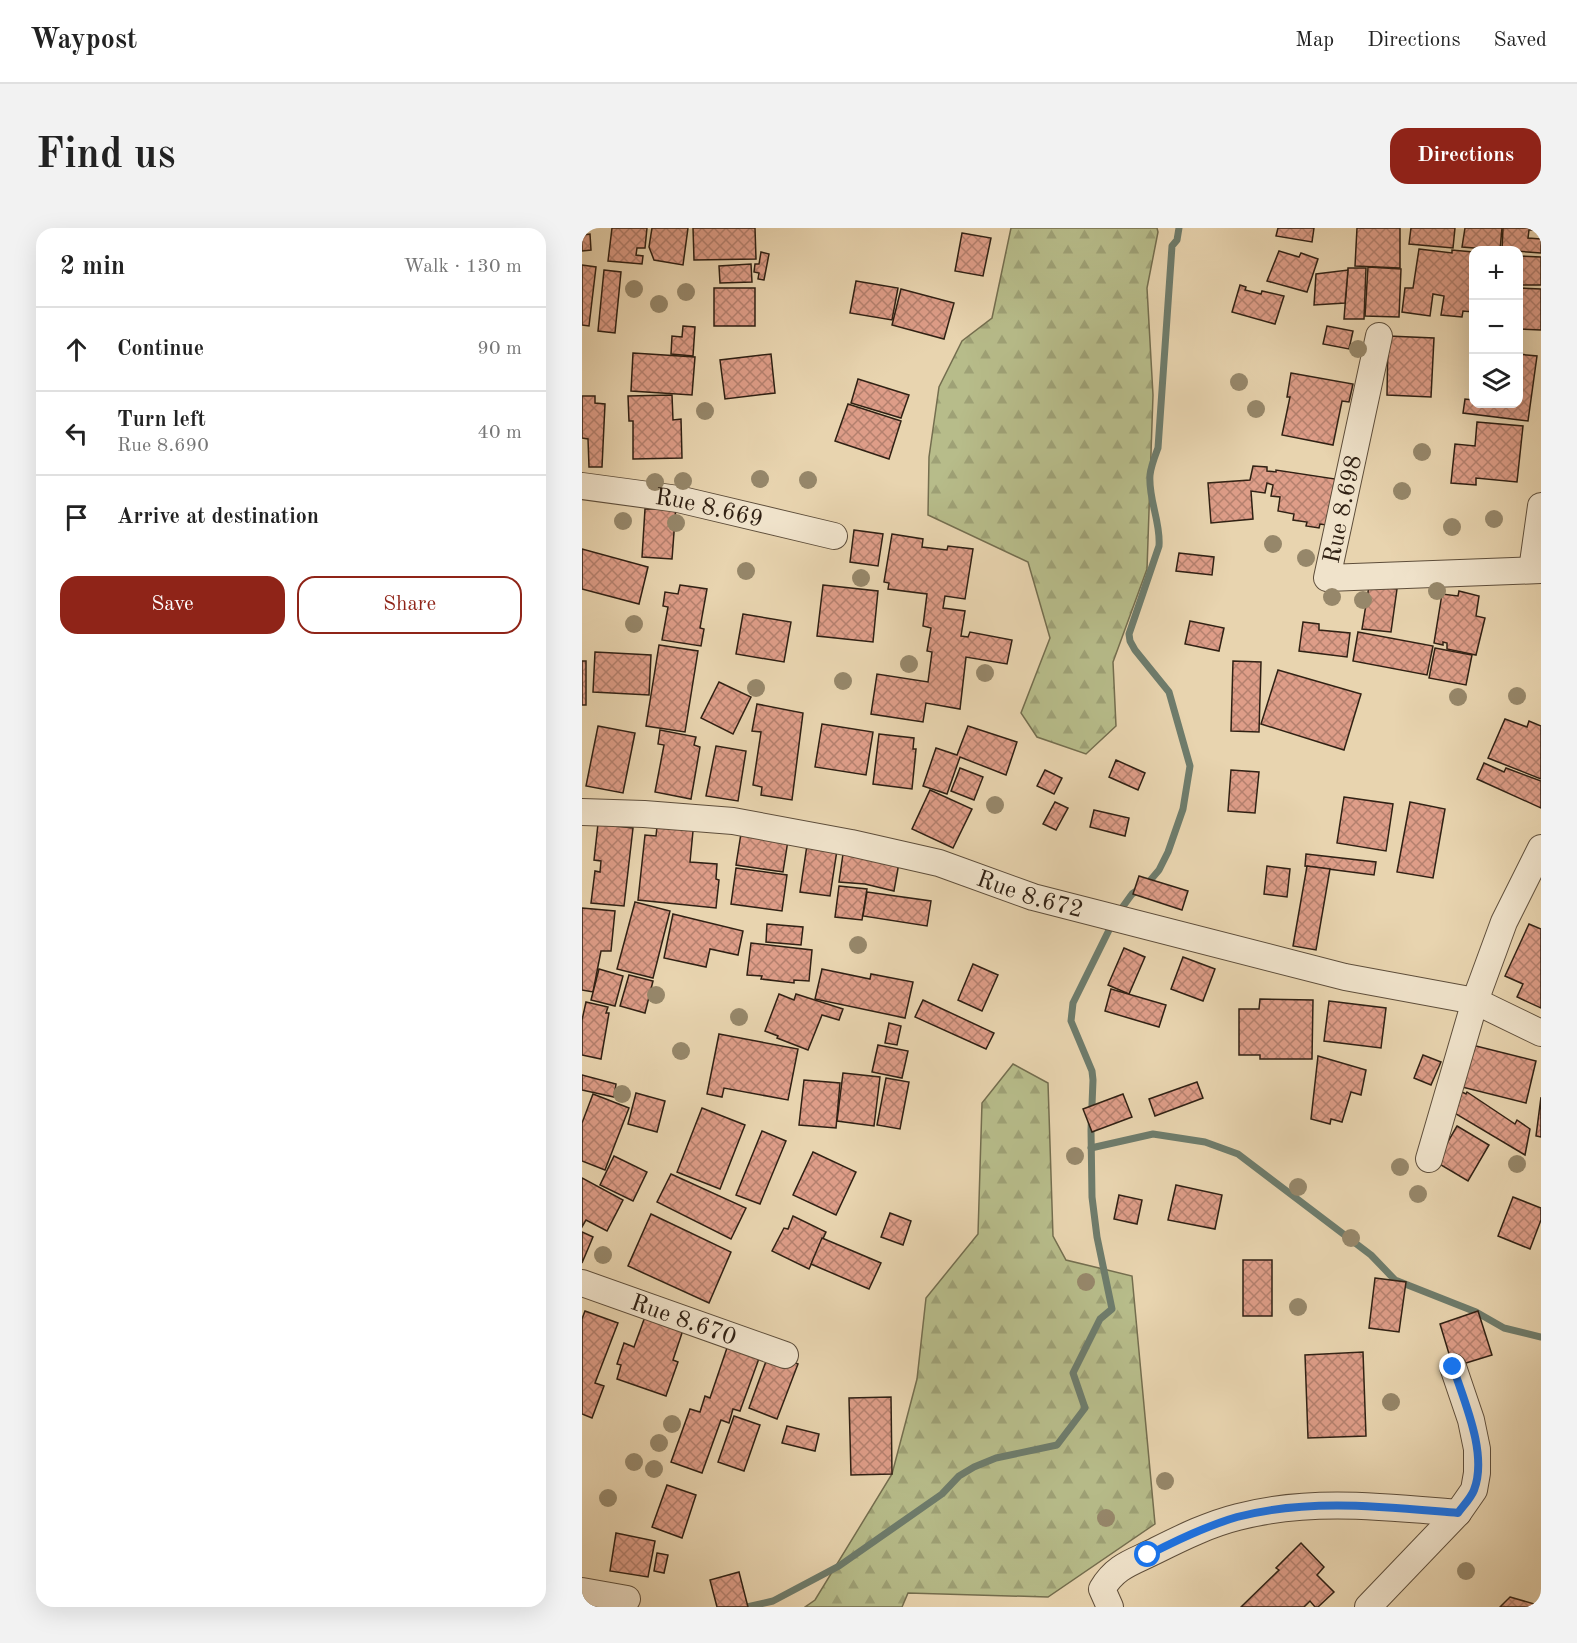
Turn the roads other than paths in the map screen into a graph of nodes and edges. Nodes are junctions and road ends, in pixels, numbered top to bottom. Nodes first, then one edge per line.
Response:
1 (1379, 336) dead end
2 (582, 486) edge
3 (1541, 506) edge
4 (834, 536) dead end
5 (1536, 570) edge
6 (582, 812) edge
7 (1541, 848) edge
8 (1475, 1001) junction
9 (1541, 1033) edge
10 (1430, 1159) dead end
11 (582, 1283) edge
12 (784, 1355) dead end
13 (1453, 1367) dead end
14 (1458, 1513) junction
15 (582, 1591) edge
16 (627, 1599) dead end
17 (1110, 1607) edge
18 (1368, 1607) edge

1 - 5 street, Rue 8.698
2 - 4 street, Rue 8.669
3 - 5 street
6 - 8 street, Rue 8.672
7 - 8 street
8 - 9 street, Rue 8.672
8 - 10 street
11 - 12 street, Rue 8.670
13 - 14 street
14 - 17 street
14 - 18 street
15 - 16 street

